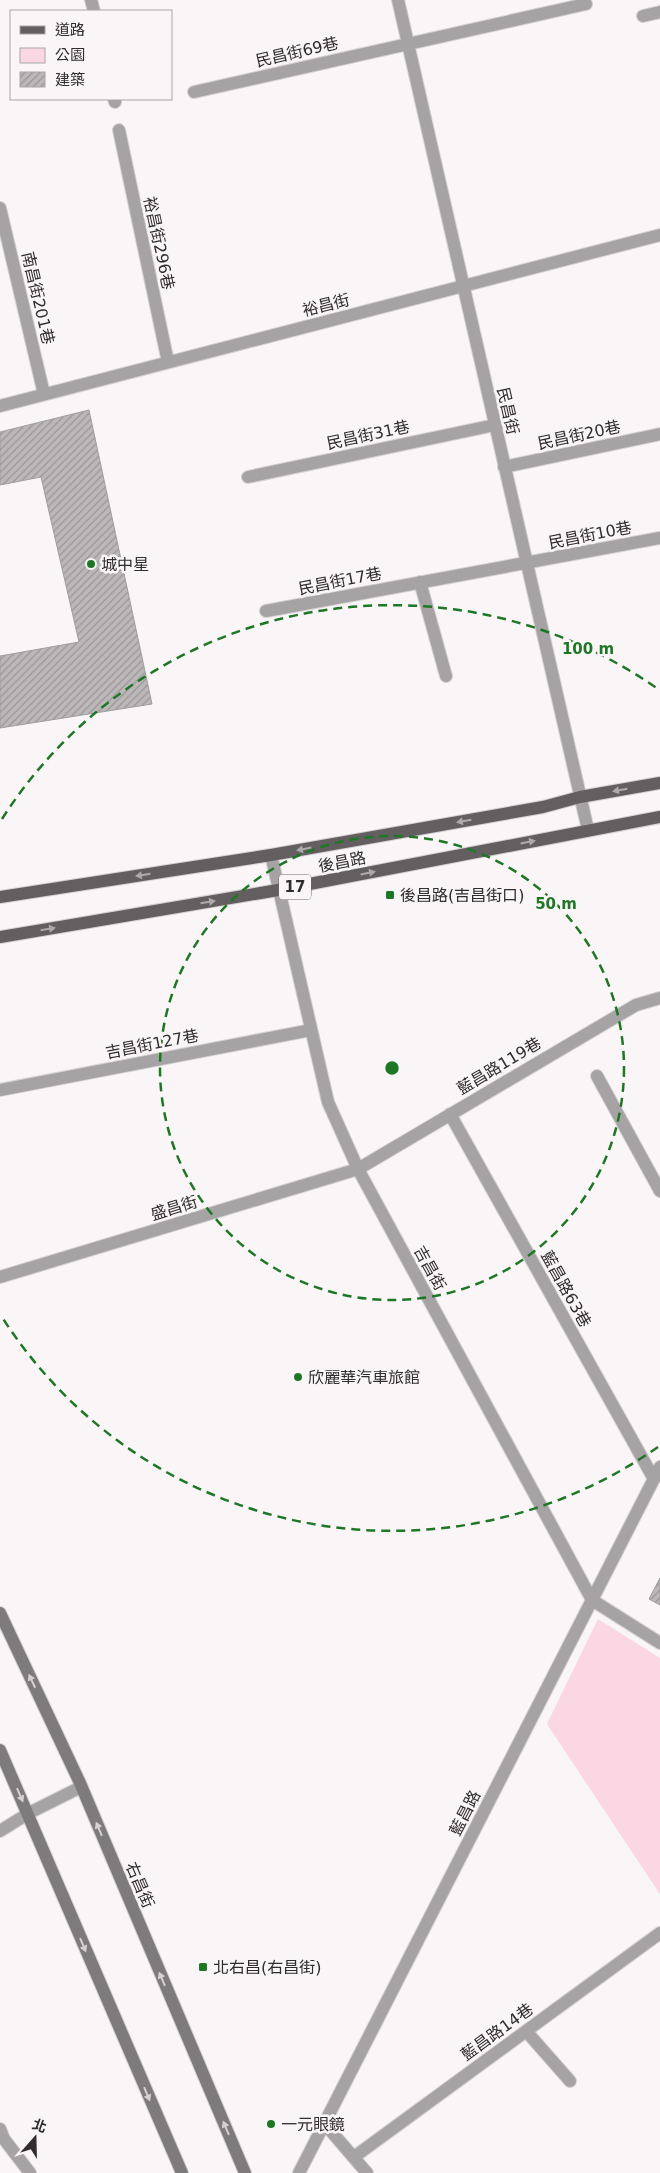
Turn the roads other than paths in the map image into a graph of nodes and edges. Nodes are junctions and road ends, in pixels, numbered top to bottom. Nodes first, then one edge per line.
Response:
1 (398, 0) edge
2 (586, 4) dead end
3 (660, 12) edge
4 (643, 16) dead end
5 (408, 44) junction
6 (194, 92) dead end
7 (119, 130) dead end
8 (0, 208) edge
9 (660, 235) edge
10 (463, 286) junction
11 (168, 362) junction
12 (44, 394) junction
13 (0, 406) edge
14 (495, 425) junction
15 (660, 434) edge
16 (504, 467) junction
17 (248, 477) dead end
18 (660, 538) edge
19 (526, 563) junction
20 (420, 582) junction
21 (266, 611) dead end
22 (446, 676) dead end
23 (660, 783) edge
24 (580, 797) junction
25 (660, 817) edge
26 (588, 830) junction
27 (271, 855) junction
28 (278, 890) junction
29 (0, 897) edge
30 (0, 937) edge
31 (660, 998) edge
32 (311, 1030) junction
33 (597, 1076) dead end
34 (0, 1090) edge
35 (450, 1114) junction
36 (358, 1169) junction
37 (660, 1191) edge
38 (0, 1277) edge
39 (660, 1467) edge
40 (654, 1479) junction
41 (592, 1600) junction
42 (0, 1613) edge
43 (660, 1643) edge
44 (0, 1750) edge
45 (81, 1787) junction
46 (29, 1814) junction
47 (0, 1831) edge
48 (660, 1933) edge
49 (526, 2031) junction
50 (570, 2081) dead end
51 (324, 2123) junction
52 (1, 2136) edge
53 (354, 2157) junction
54 (30, 2173) edge
55 (182, 2173) edge
56 (245, 2173) edge
57 (299, 2173) edge
58 (366, 2173) edge

1 - 5 street, 民昌街
2 - 5 street, 民昌街69巷
3 - 4 street
5 - 6 street, 民昌街69巷
5 - 10 street, 民昌街
7 - 11 street, 裕昌街296巷
8 - 12 street, 南昌街201巷
9 - 10 street, 裕昌街
10 - 11 street, 裕昌街
10 - 14 street, 民昌街
11 - 12 street, 裕昌街
12 - 13 street, 裕昌街
14 - 16 street, 民昌街
14 - 17 street, 民昌街31巷
15 - 16 street, 民昌街20巷
16 - 19 street, 民昌街
18 - 19 street, 民昌街10巷
19 - 20 street, 民昌街17巷
19 - 24 street, 民昌街
20 - 21 street, 民昌街17巷
20 - 22 street
23 -> 24 main road, 後昌路 / 17
24 - 26 street, 民昌街
24 -> 27 main road, 後昌路 / 17
25 - 26 main road, 後昌路 / 17
28 -> 26 main road, 後昌路 / 17
27 - 28 street, 吉昌街
27 -> 29 main road, 後昌路 / 17
30 -> 28 main road, 後昌路 / 17
28 - 32 street, 吉昌街
31 - 35 street, 藍昌路119巷
32 - 34 street, 吉昌街127巷
32 - 36 street, 吉昌街
33 - 37 street
35 - 36 street, 藍昌路119巷
35 - 40 street, 藍昌路63巷
36 - 38 street, 盛昌街
36 - 41 street, 吉昌街
39 - 40 street, 藍昌路
40 - 41 street, 藍昌路
41 - 43 street, 吉昌街
41 - 51 street, 藍昌路
45 -> 42 street, 右昌街
44 -> 46 street
45 - 46 street
56 -> 45 street, 右昌街
46 - 47 street
46 -> 55 street
48 - 49 street, 藍昌路14巷
49 - 50 street
49 - 53 street, 藍昌路14巷
51 - 53 street
51 - 57 street, 藍昌路
52 - 54 street
53 - 58 street

